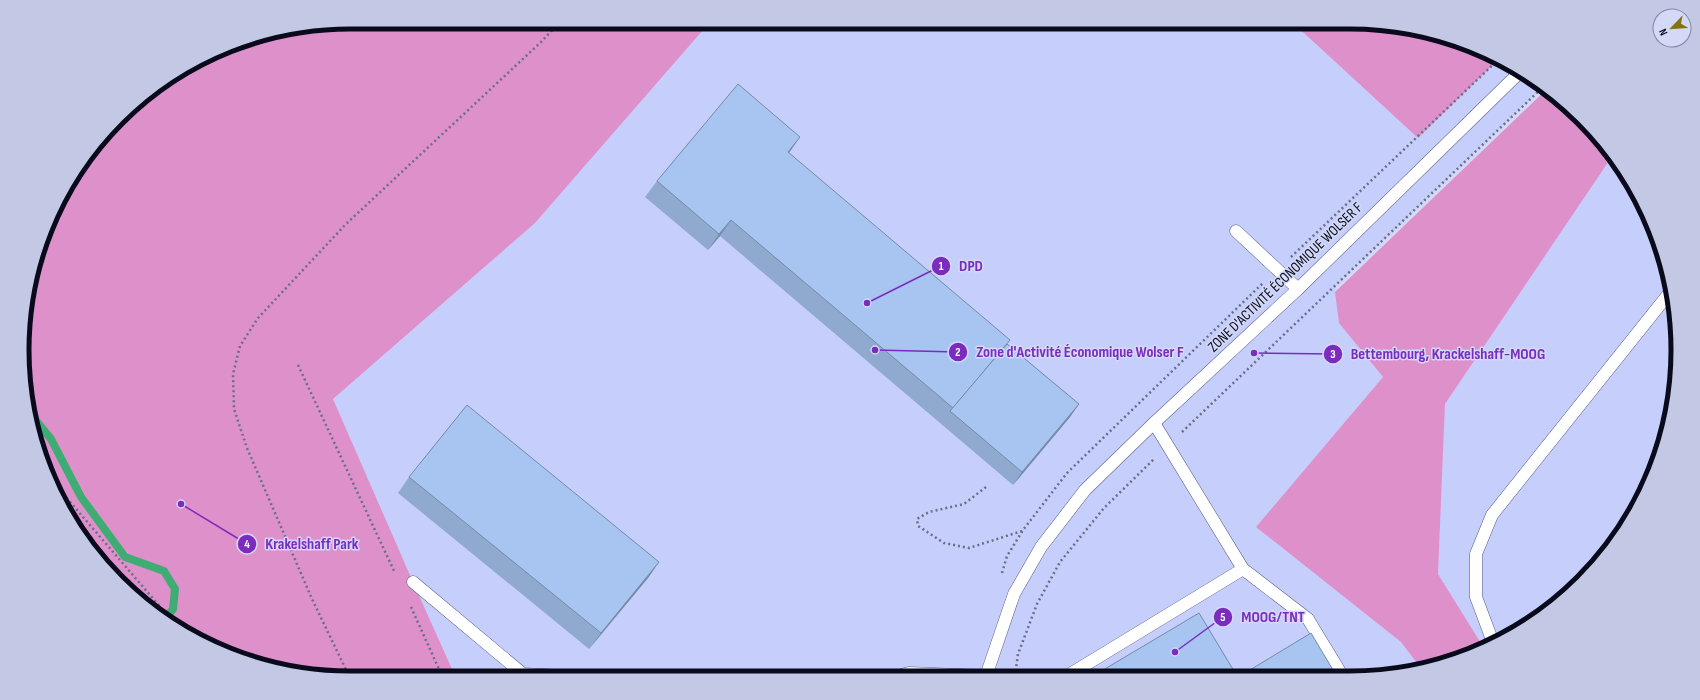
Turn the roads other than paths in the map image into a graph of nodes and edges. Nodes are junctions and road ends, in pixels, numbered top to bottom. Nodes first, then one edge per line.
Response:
1 (1516, 76) edge
2 (1236, 231) dead end
3 (1298, 289) junction
4 (1666, 297) edge
5 (1154, 423) junction
6 (1243, 568) junction
7 (413, 582) dead end
8 (1492, 638) edge
9 (519, 671) edge
10 (988, 671) edge
11 (1075, 671) edge
12 (1340, 671) edge

1 - 3 lane, ZONE D'ACTIVITÉ ÉCONOMIQUE WOLSER F
2 - 3 lane
3 - 5 lane, ZONE D'ACTIVITÉ ÉCONOMIQUE WOLSER F
4 - 8 lane
5 - 6 lane
5 - 10 lane, ZONE D'ACTIVITÉ ÉCONOMIQUE WOLSER F
6 - 11 lane
6 - 12 lane
7 - 9 lane

